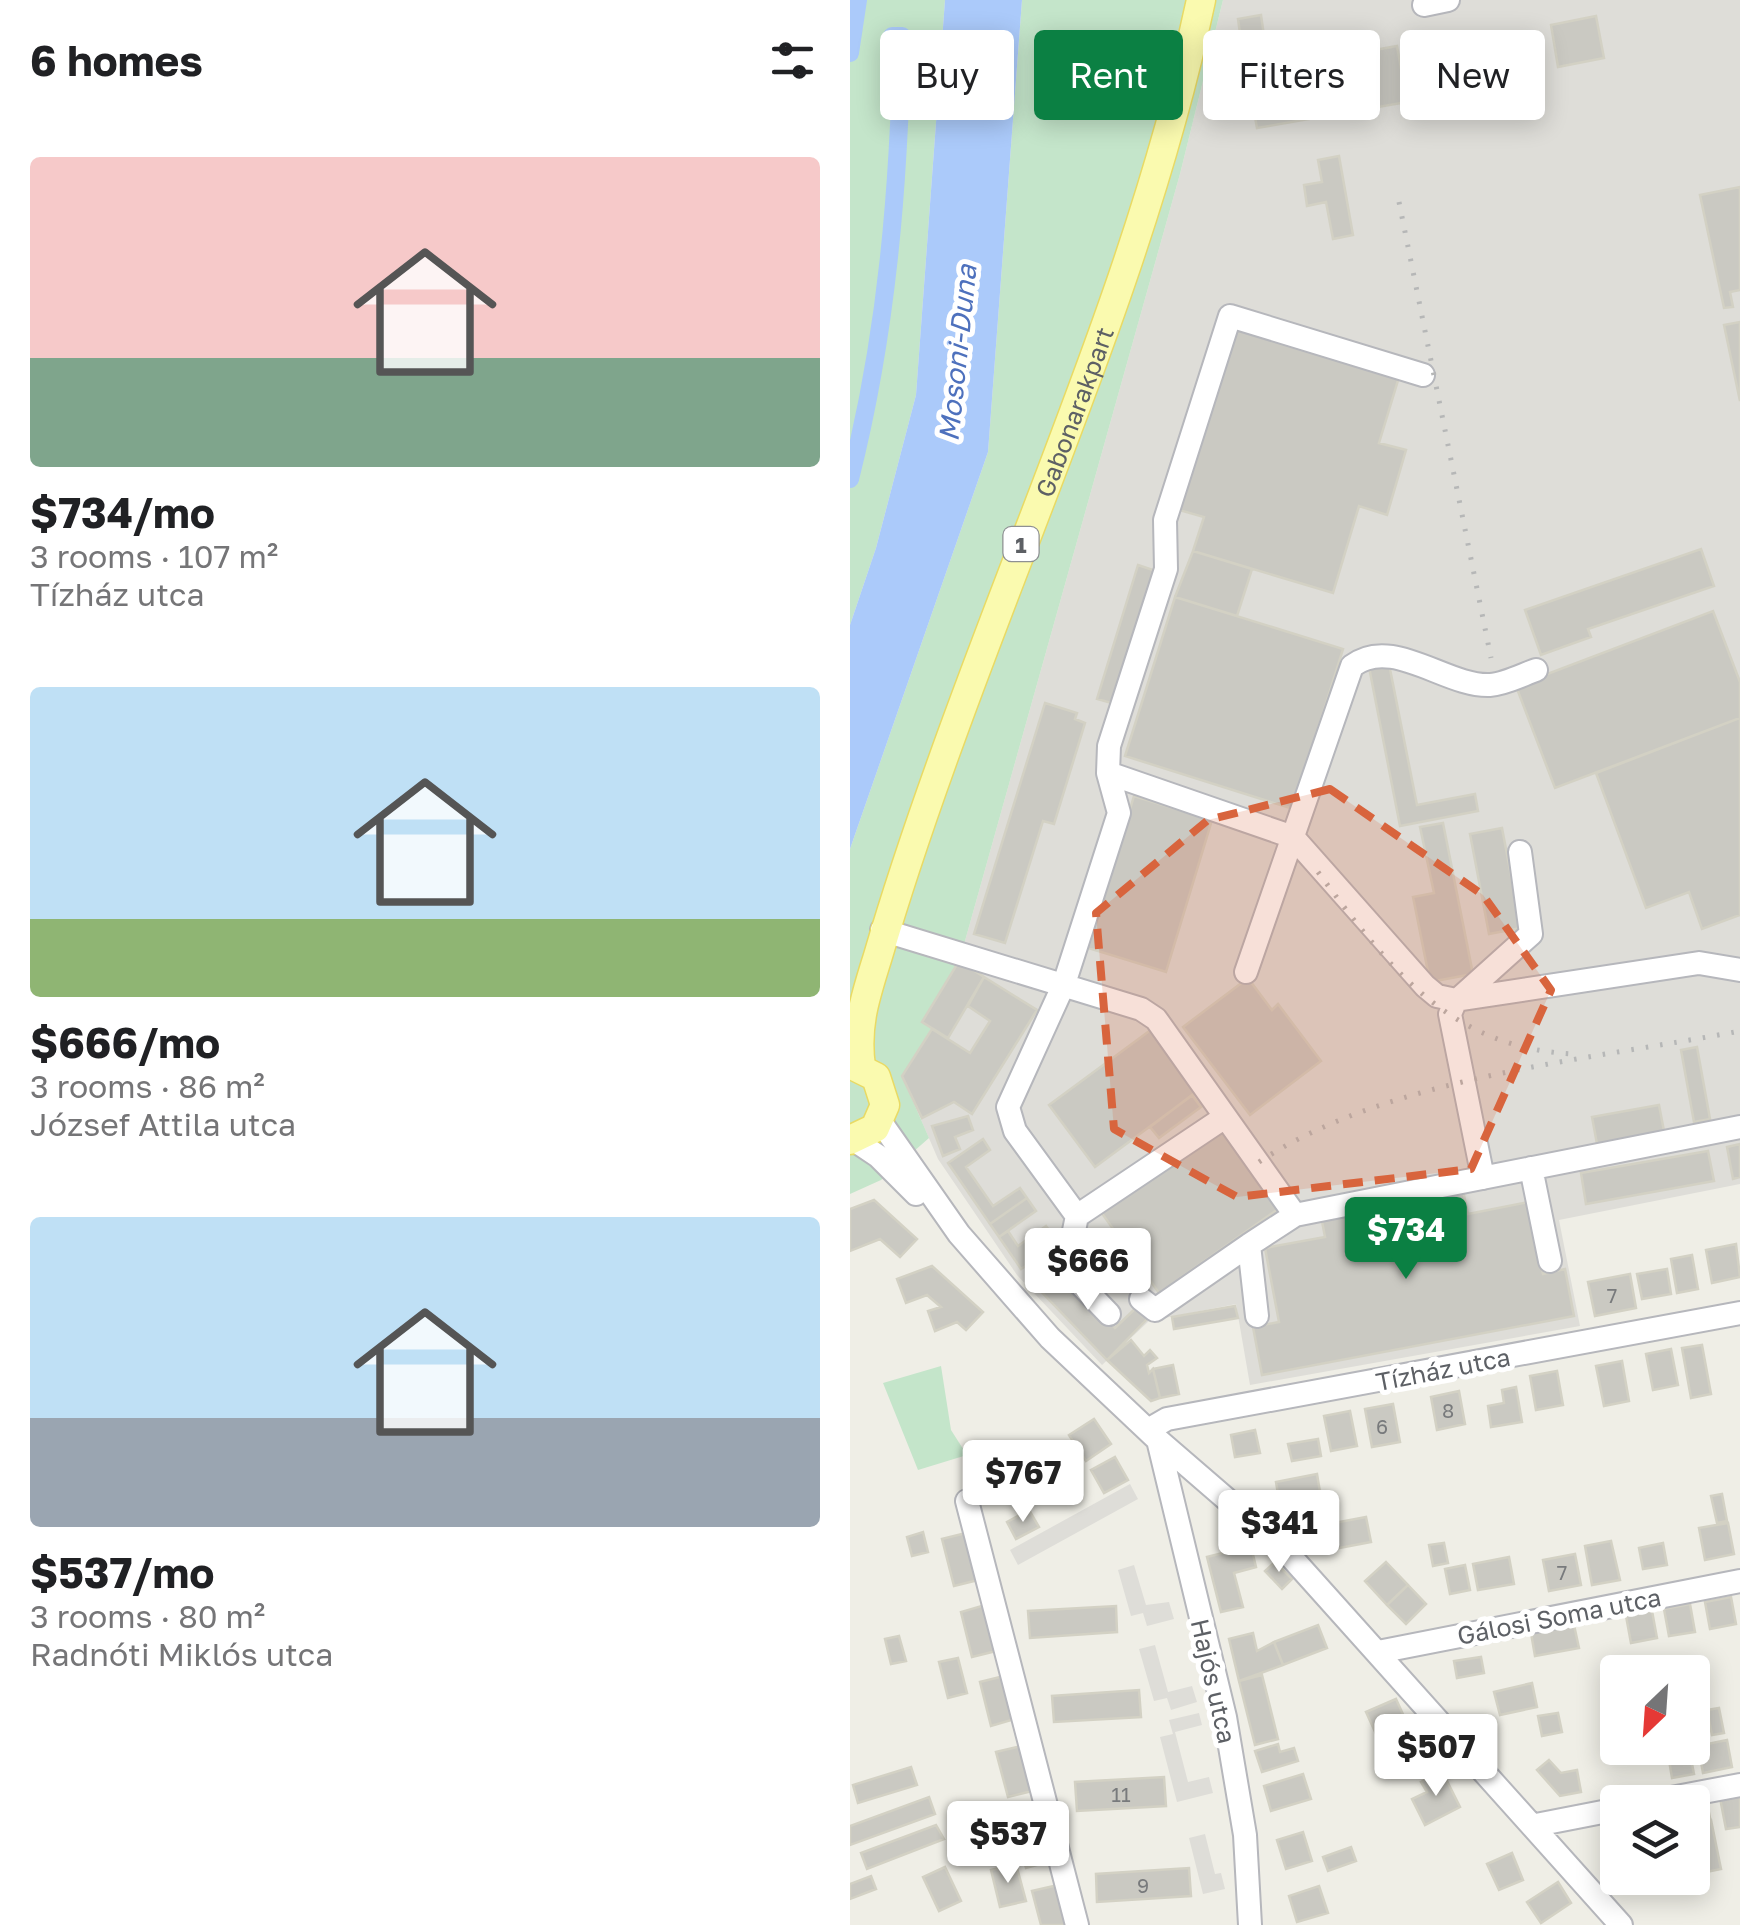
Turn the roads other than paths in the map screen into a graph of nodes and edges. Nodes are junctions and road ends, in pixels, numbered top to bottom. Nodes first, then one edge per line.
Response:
1 (1201, 0) edge
2 (1448, 0) edge
3 (1424, 5) dead end
4 (1423, 375) dead end
5 (1536, 670) dead end
6 (1108, 773) junction
7 (1293, 837) junction
8 (1520, 852) dead end
9 (882, 930) junction
10 (1740, 970) edge
11 (1246, 972) dead end
12 (1064, 984) junction
13 (850, 998) edge
14 (1458, 999) junction
15 (856, 1065) edge
16 (1225, 1117) junction
17 (880, 1121) junction
18 (1740, 1127) edge
19 (852, 1140) edge
20 (1531, 1168) junction
21 (1483, 1178) junction
22 (1295, 1215) junction
23 (1077, 1216) junction
24 (959, 1234) junction
25 (1249, 1246) junction
26 (1550, 1262) dead end
27 (1140, 1299) dead end
28 (1110, 1314) dead end
29 (1740, 1314) edge
30 (1257, 1316) dead end
31 (1153, 1435) junction
32 (968, 1501) dead end
33 (1740, 1581) edge
34 (1378, 1652) junction
35 (1740, 1784) edge
36 (1710, 1790) edge
37 (1600, 1813) edge
38 (1536, 1825) junction
39 (1077, 1925) edge
40 (1250, 1925) edge
41 (1622, 1925) edge

1 - 9 main road, Gabonarakpart / 1
2 - 3 street
4 - 6 street
5 - 7 street
6 - 7 street
6 - 12 street
7 - 11 street
7 - 14 street
8 - 14 street
9 - 12 street
9 - 13 main road, 1
9 - 15 main road, 1
10 - 14 street
12 - 16 street
12 - 23 street
14 - 21 street
15 - 17 main road, 1
16 - 22 street
16 - 23 street
17 - 19 main road
17 - 24 street
18 - 20 street
19 - 24 street
20 - 21 street
20 - 26 street
21 - 22 street
22 - 25 street
23 - 28 street
24 - 31 street
25 - 27 street
25 - 30 street
29 - 31 street, Tízház utca
31 - 34 street
31 - 40 street, Hajós utca
32 - 39 street
33 - 34 street, Gálosi Soma utca
34 - 38 street
35 - 36 street
37 - 38 street
38 - 41 street

